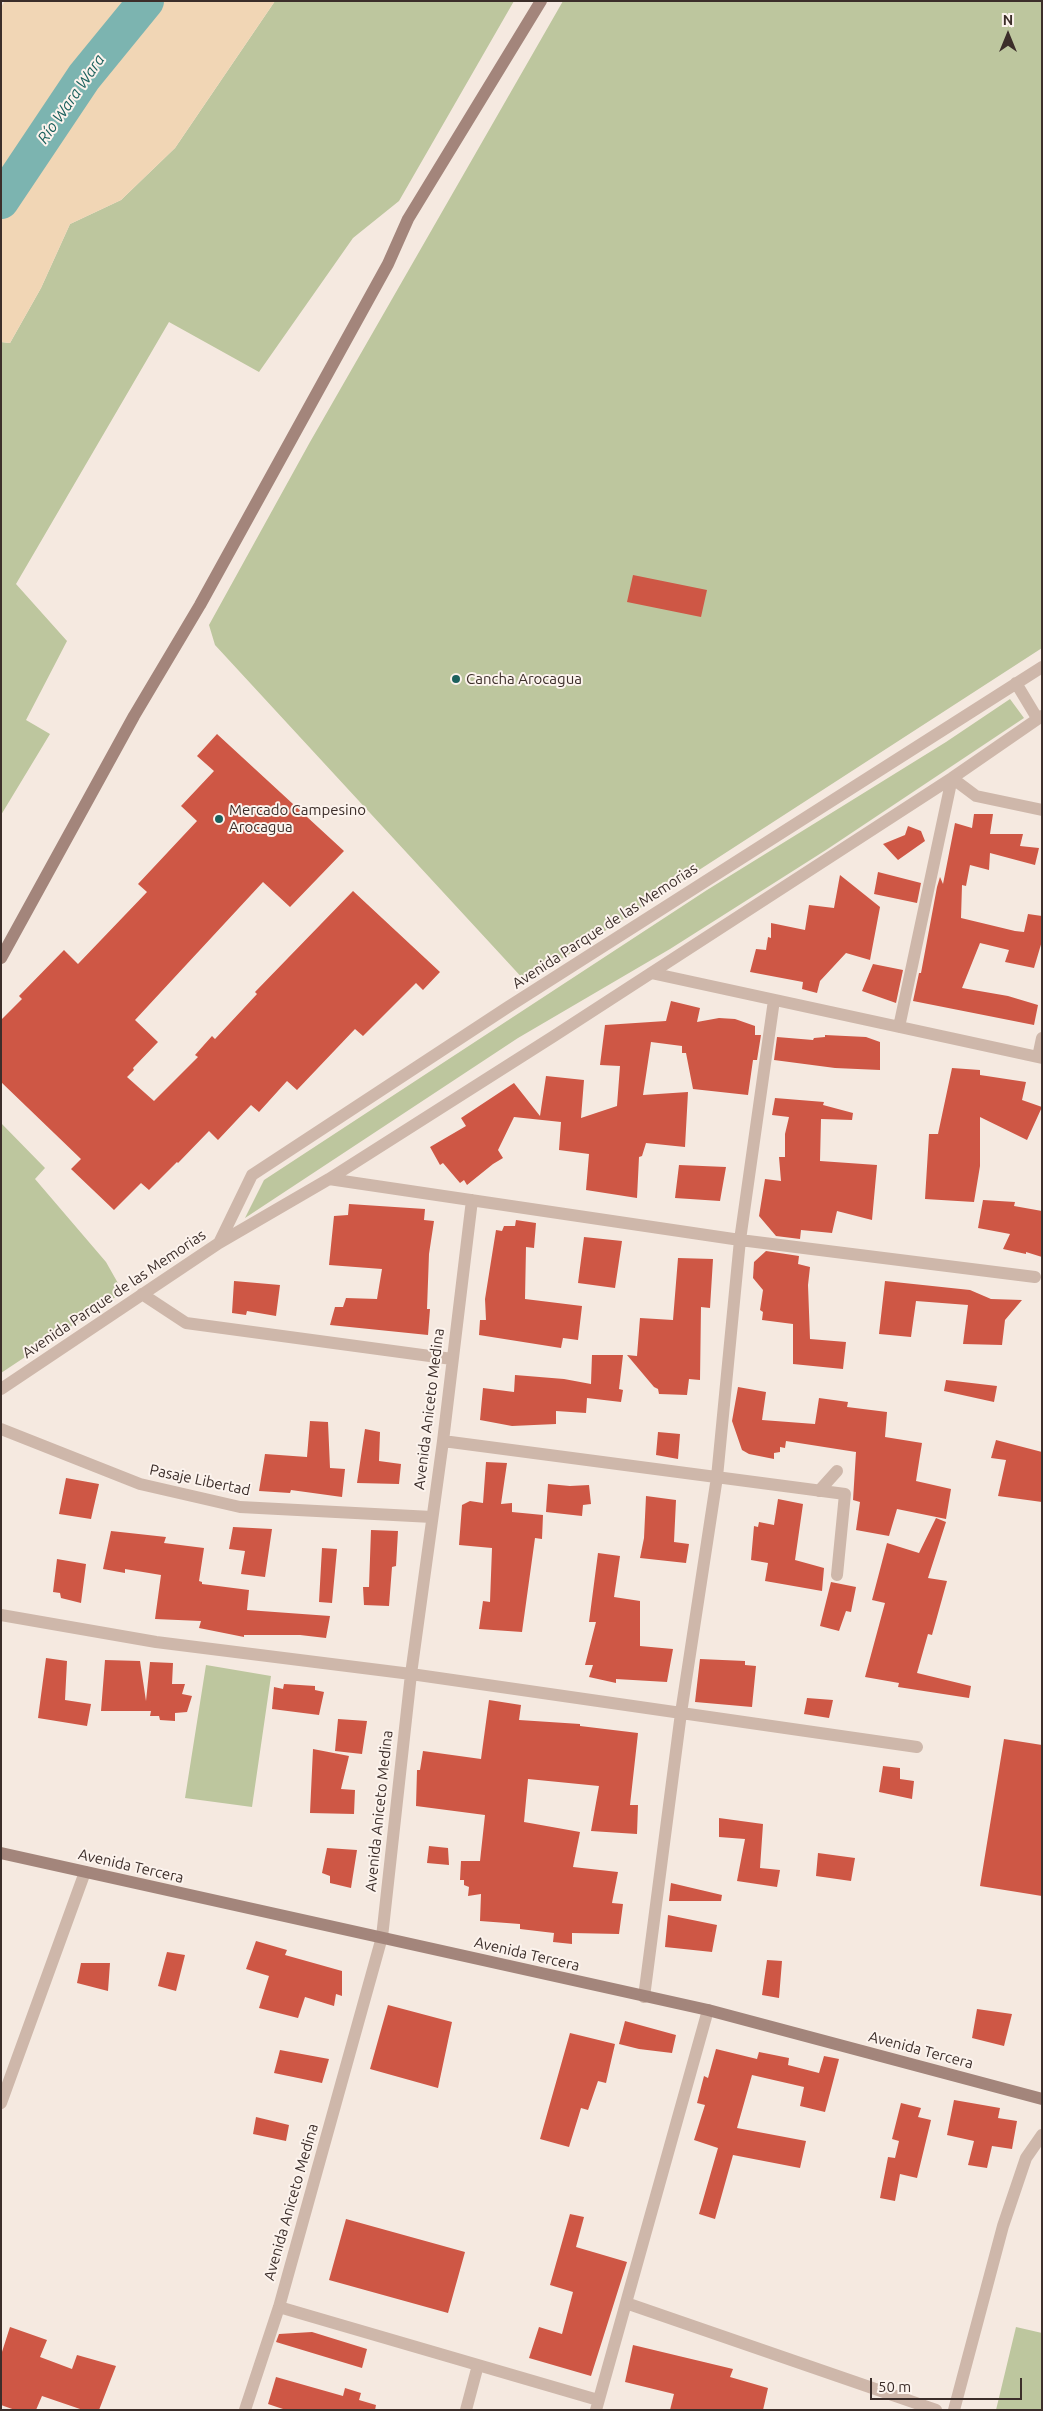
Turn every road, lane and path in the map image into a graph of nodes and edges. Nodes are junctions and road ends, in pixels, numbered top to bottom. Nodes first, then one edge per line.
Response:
1 (541, 1) edge
2 (1042, 667) edge
3 (1016, 683) junction
4 (1040, 717) edge
5 (952, 778) junction
6 (1042, 810) edge
7 (1, 958) edge
8 (651, 973) junction
9 (774, 1000) junction
10 (899, 1027) junction
11 (1042, 1038) edge
12 (1040, 1057) edge
13 (329, 1179) junction
14 (472, 1200) junction
15 (740, 1240) junction
16 (219, 1243) junction
17 (1035, 1277) dead end
18 (142, 1294) junction
19 (452, 1359) junction
20 (1, 1389) edge
21 (1, 1428) edge
22 (443, 1441) junction
23 (837, 1471) dead end
24 (716, 1477) junction
25 (819, 1491) junction
26 (432, 1517) junction
27 (837, 1576) dead end
28 (1, 1615) edge
29 (411, 1674) junction
30 (681, 1713) junction
31 (916, 1747) dead end
32 (1, 1853) edge
33 (85, 1872) junction
34 (382, 1937) junction
35 (644, 1997) junction
36 (708, 2010) junction
37 (1042, 2099) edge
38 (1, 2103) edge
39 (1042, 2135) edge
40 (626, 2303) junction
41 (279, 2307) junction
42 (478, 2365) junction
43 (597, 2405) edge
44 (245, 2410) edge
45 (466, 2410) edge
46 (936, 2410) edge
47 (954, 2410) edge

1 - 7 street
2 - 3 street, Avenida Parque de las Memorias
3 - 4 street
3 - 16 street, Avenida Parque de las Memorias
4 - 5 street, Avenida Parque de las Memorias
5 - 6 street
5 - 8 street, Avenida Parque de las Memorias
5 - 10 street
8 - 9 street
8 - 13 street, Avenida Parque de las Memorias
9 - 10 street
9 - 15 street
10 - 12 street
11 - 12 street
13 - 14 street
13 - 16 street, Avenida Parque de las Memorias
14 - 15 street
14 - 19 street, Avenida Aniceto Medina
15 - 17 street
15 - 24 street
16 - 18 street, Avenida Parque de las Memorias
18 - 19 street
18 - 20 street, Avenida Parque de las Memorias
19 - 22 street, Avenida Aniceto Medina
21 - 26 street, Pasaje Libertad
22 - 24 street
22 - 26 street, Avenida Aniceto Medina
23 - 25 street
24 - 25 street
24 - 30 street
25 - 27 street
26 - 29 street, Avenida Aniceto Medina
28 - 29 street
29 - 30 street
29 - 34 street, Avenida Aniceto Medina
30 - 31 street
30 - 35 street
32 - 33 street, Avenida Tercera
33 - 34 street, Avenida Tercera
33 - 38 street
34 - 35 street, Avenida Tercera
34 - 41 street, Avenida Aniceto Medina
35 - 36 street, Avenida Tercera
36 - 37 street, Avenida Tercera
36 - 40 street
39 - 47 street
40 - 43 street
40 - 46 street
41 - 42 street
41 - 44 street, Avenida Aniceto Medina
42 - 43 street
42 - 45 street

